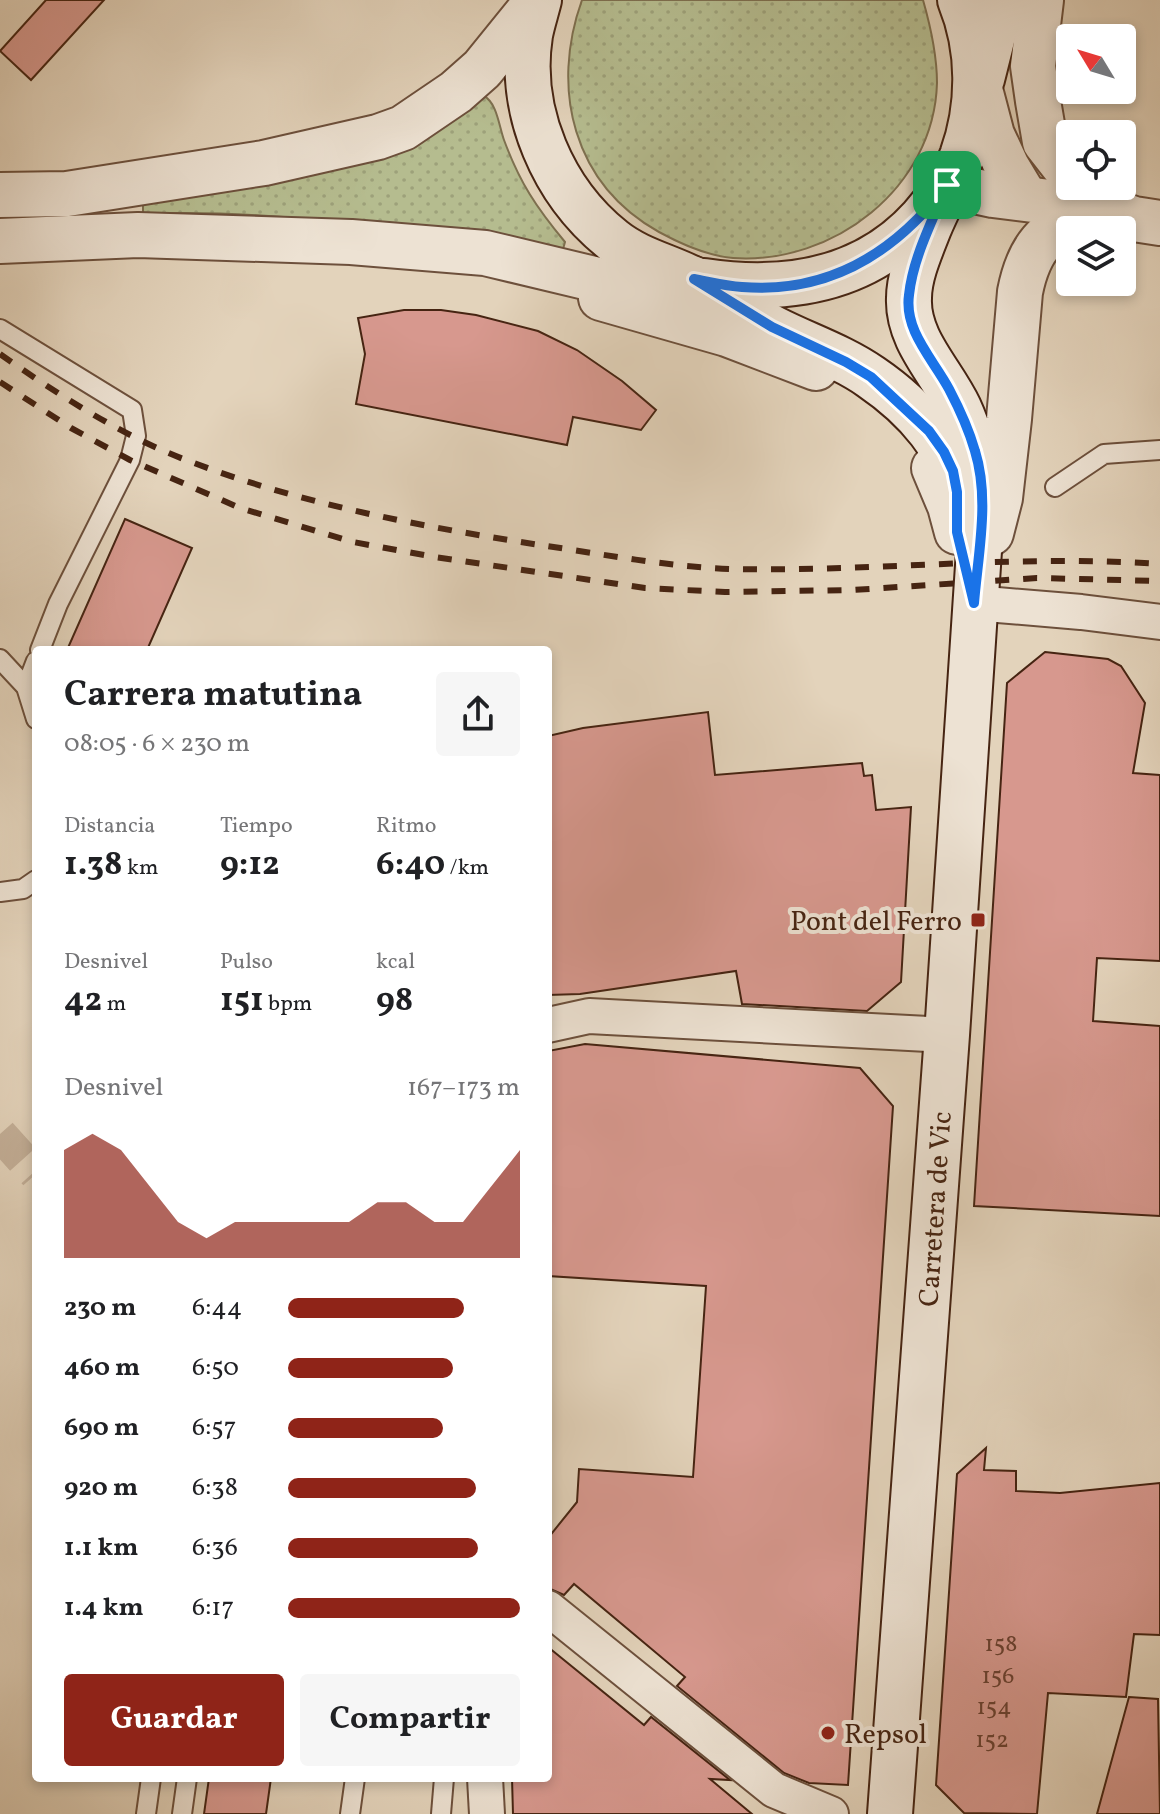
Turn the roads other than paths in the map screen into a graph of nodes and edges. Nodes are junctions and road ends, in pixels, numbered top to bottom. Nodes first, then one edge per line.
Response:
1 (498, 0) edge
2 (538, 0) edge
3 (960, 0) edge
4 (1002, 0) edge
5 (1041, 0) edge
6 (976, 94) junction
7 (424, 115) junction
8 (1056, 156) edge
9 (947, 185) junction
10 (0, 195) edge
11 (1025, 197) junction
12 (1056, 197) edge
13 (1090, 200) edge
14 (1099, 200) edge
15 (1160, 223) edge
16 (0, 241) edge
17 (413, 248) junction
18 (694, 279) junction
19 (0, 329) edge
20 (1160, 450) edge
21 (1055, 487) dead end
22 (957, 532) junction
23 (974, 603) junction
24 (1160, 622) edge
25 (42, 646) edge
26 (0, 659) edge
27 (32, 671) edge
28 (26, 687) junction
29 (32, 706) edge
30 (32, 883) edge
31 (0, 892) edge
32 (552, 1024) edge
33 (947, 1035) junction
34 (552, 1611) edge
35 (150, 1782) edge
36 (186, 1782) edge
37 (354, 1782) edge
38 (444, 1782) edge
39 (485, 1782) edge
40 (146, 1814) edge
41 (182, 1814) edge
42 (350, 1814) edge
43 (441, 1814) edge
44 (487, 1814) edge
45 (831, 1814) edge
46 (890, 1814) edge

1 - 7 street
2 - 7 street
2 - 18 street
3 - 6 street
4 - 6 street
5 - 8 street
6 - 9 street
6 - 11 street
7 - 10 street
9 - 11 street
9 - 18 street
9 - 23 street
11 - 12 street
13 - 23 street
14 - 15 street
16 - 17 street
17 - 18 street
17 - 22 street
18 - 22 street
19 - 25 lane
20 - 21 lane
22 - 23 street
23 - 24 street
23 - 33 street, Carretera de Vic
26 - 28 lane
27 - 28 lane
28 - 29 lane
30 - 31 lane
32 - 33 street
33 - 46 street, Carretera de Vic
34 - 45 street
35 - 40 lane
36 - 41 lane
37 - 42 lane
38 - 43 lane
39 - 44 street

